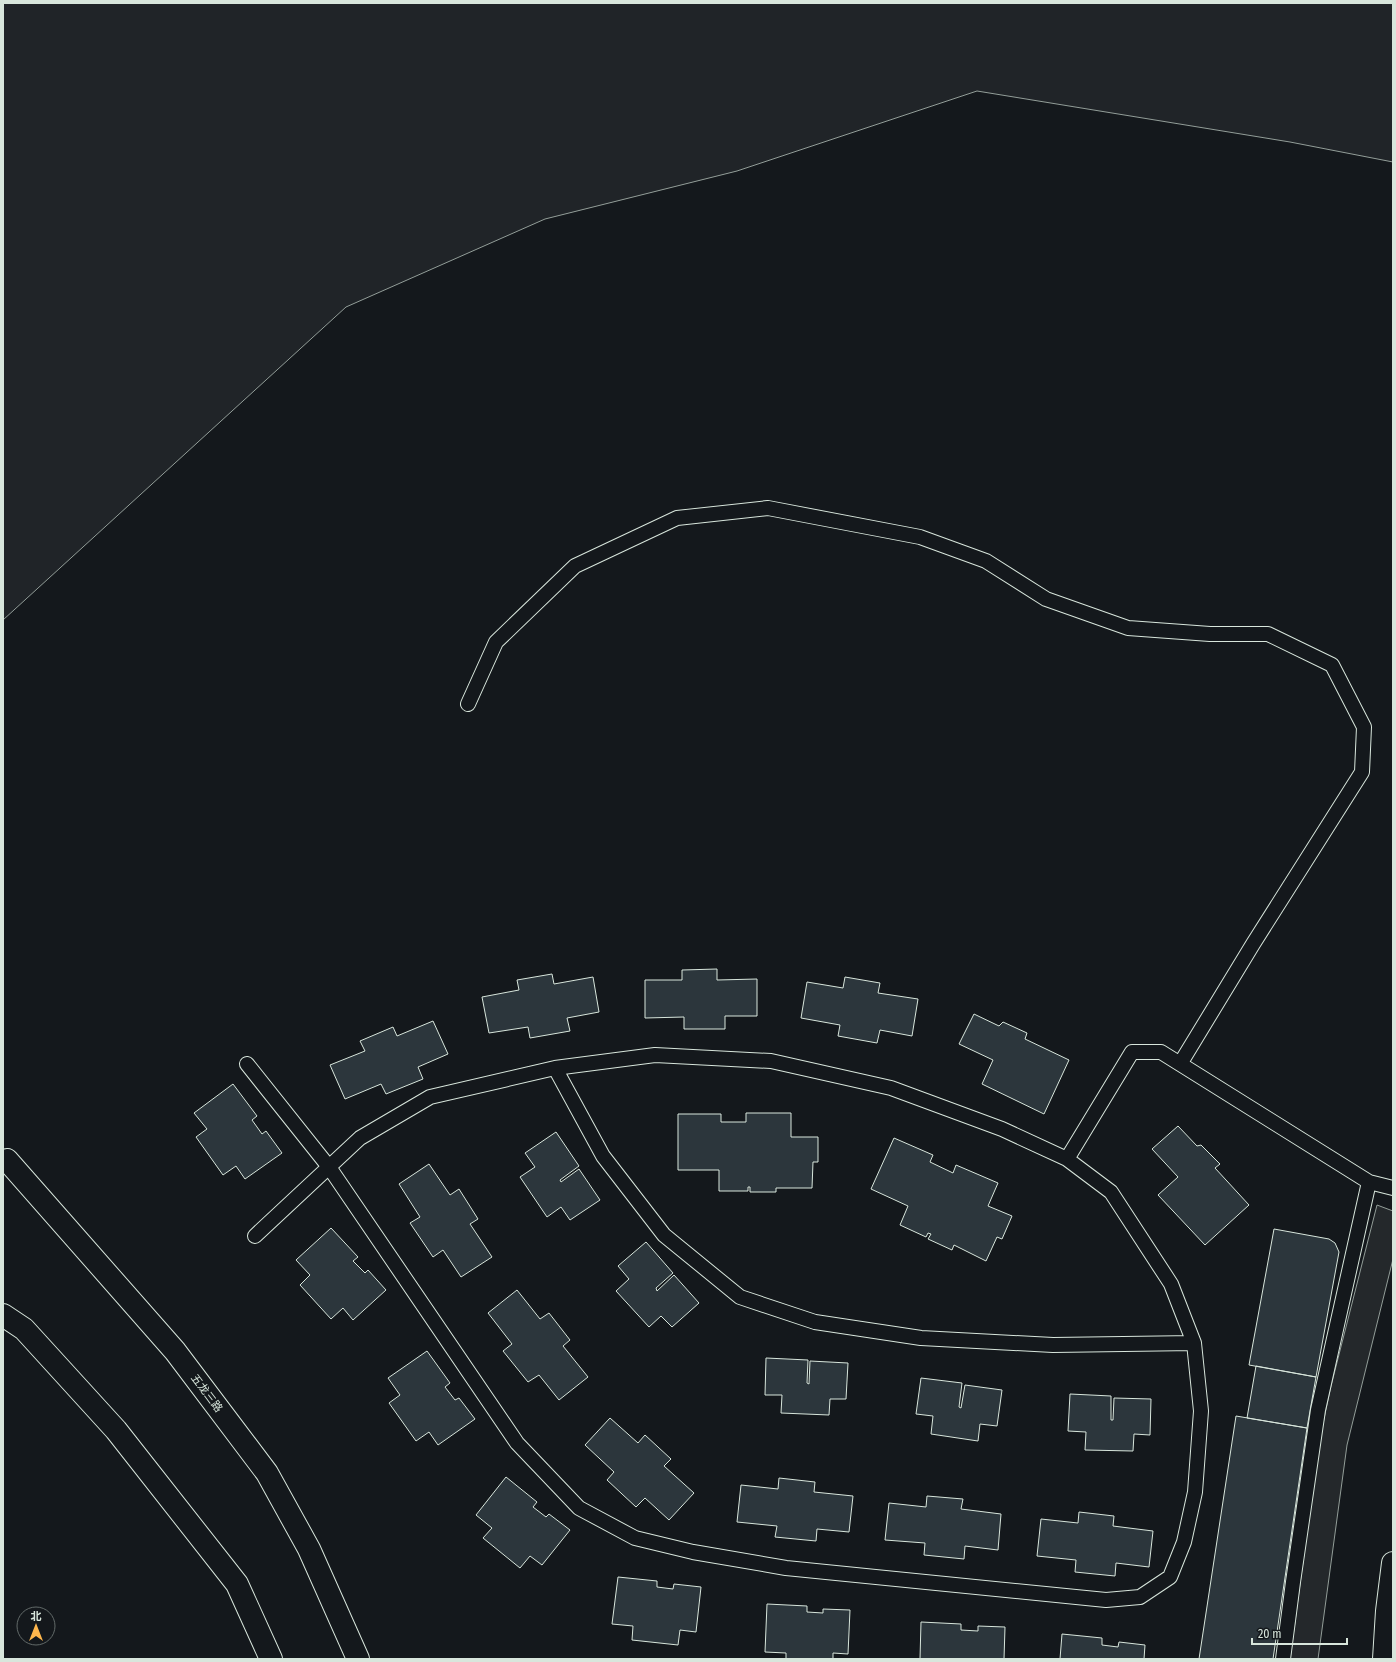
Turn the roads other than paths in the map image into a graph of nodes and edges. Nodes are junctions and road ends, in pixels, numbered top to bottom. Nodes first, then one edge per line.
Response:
1 (468, 704) dead end
2 (247, 1064) dead end
3 (1180, 1064) junction
4 (555, 1068) junction
5 (1067, 1159) junction
6 (7, 1160) dead end
7 (329, 1167) junction
8 (1369, 1182) junction
9 (1393, 1188) edge
10 (255, 1236) dead end
11 (3, 1314) edge
12 (1194, 1343) junction
13 (1393, 1563) edge
14 (1390, 1610) edge
15 (271, 1659) edge
16 (358, 1659) edge
17 (1284, 1659) edge
18 (1384, 1659) edge

1 - 3 lane
2 - 7 lane
3 - 5 lane
3 - 8 lane
4 - 5 lane
4 - 7 lane
4 - 12 lane
5 - 12 lane
6 - 16 main road, 五龙三路
7 - 10 lane
7 - 12 lane
8 - 9 lane
8 - 17 lane
11 - 15 main road
13 - 14 main road
14 - 18 main road

